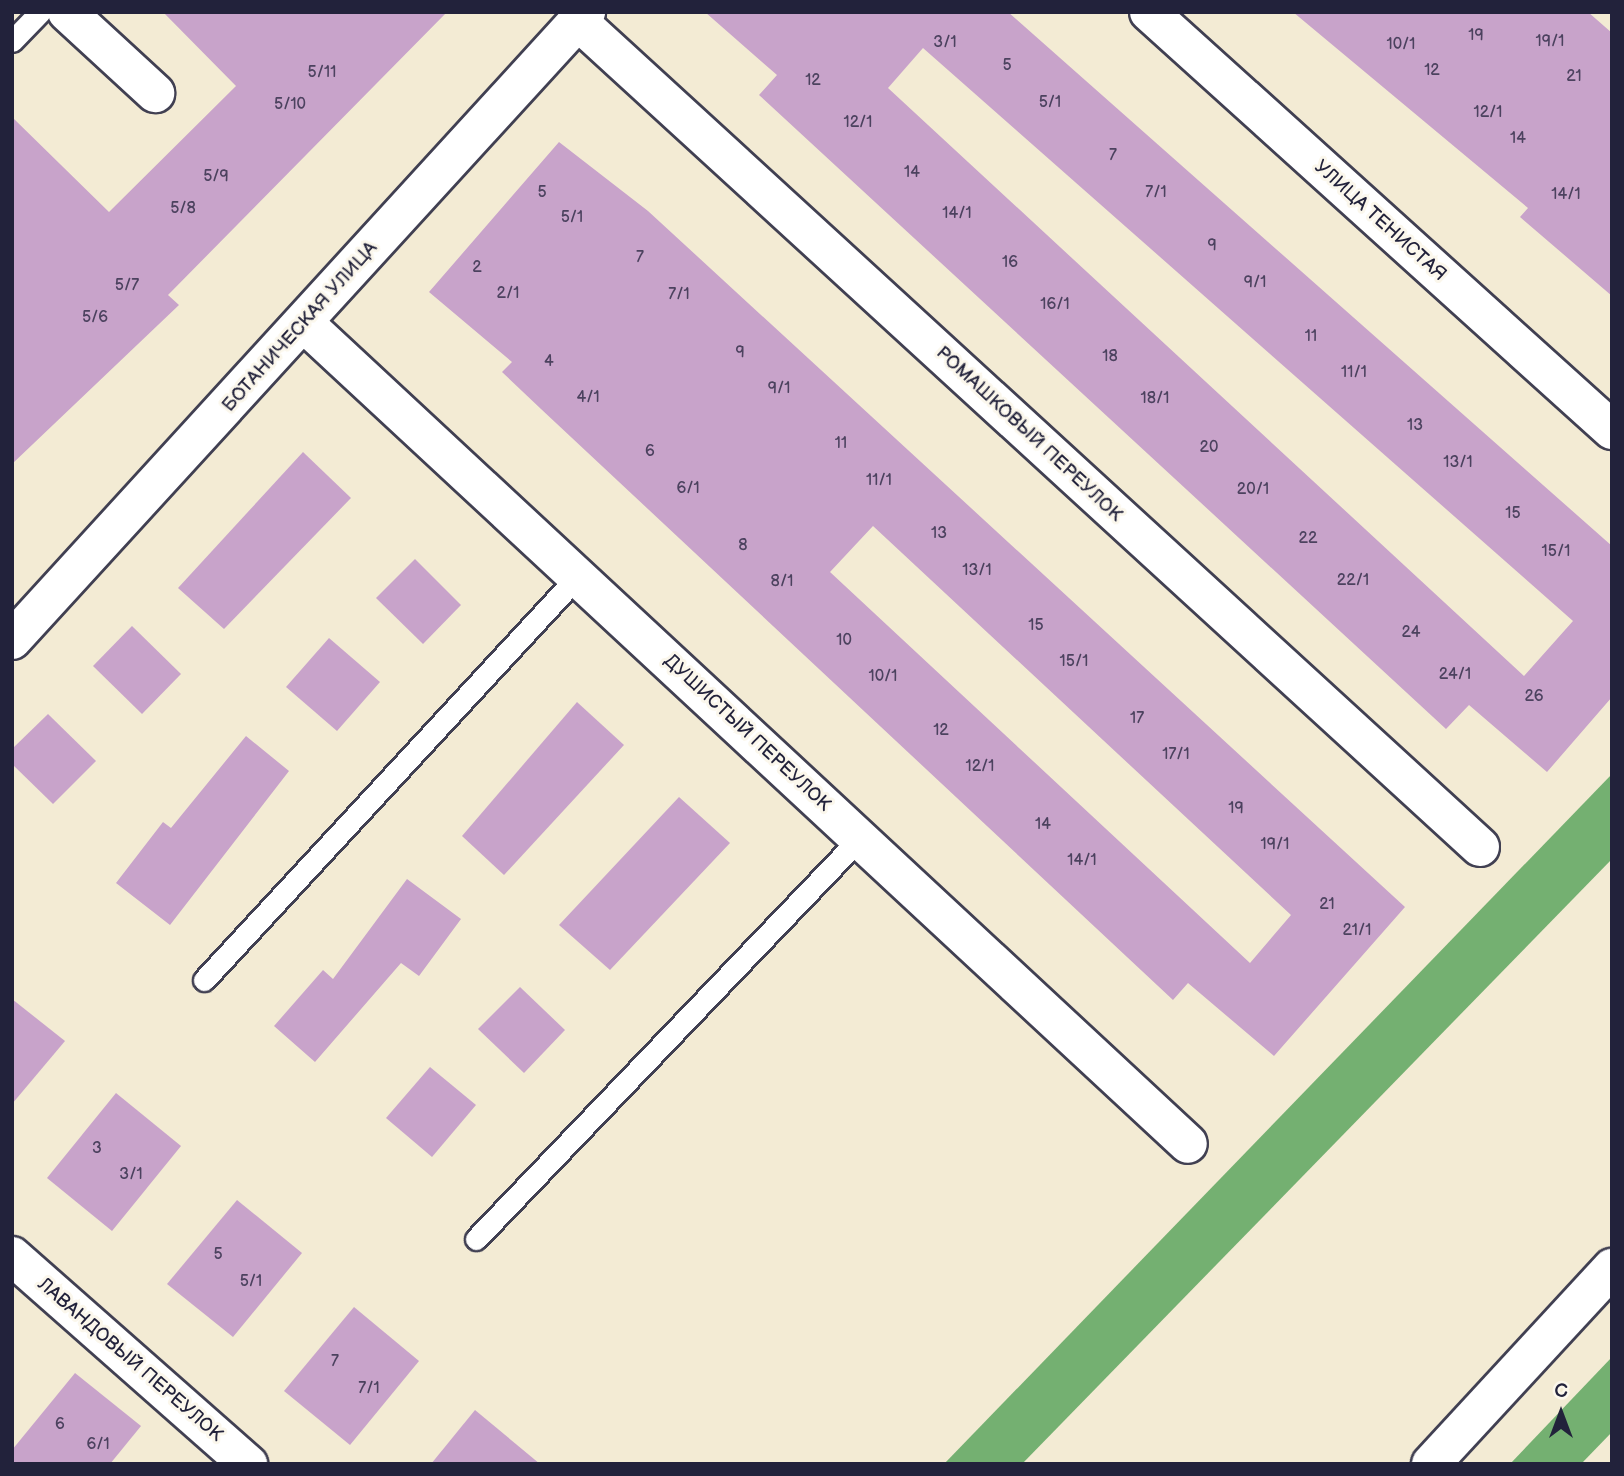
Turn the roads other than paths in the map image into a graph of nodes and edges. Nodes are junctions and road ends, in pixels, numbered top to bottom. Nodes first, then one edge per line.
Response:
1 (40, 12) edge
2 (67, 12) edge
3 (1149, 12) edge
4 (582, 17) edge
5 (12, 41) edge
6 (155, 93) dead end
7 (304, 323) junction
8 (1612, 430) edge
9 (578, 576) junction
10 (12, 640) edge
11 (860, 838) junction
12 (1480, 847) dead end
13 (204, 980) dead end
14 (1188, 1144) dead end
15 (476, 1238) dead end
16 (12, 1256) edge
17 (1612, 1268) edge
18 (248, 1464) edge
19 (1430, 1464) edge

1 - 5 lane
2 - 6 street
3 - 8 street, УЛИЦА ТЕНИСТАЯ
4 - 7 street, БОТАНИЧЕСКАЯ УЛИЦА
4 - 12 street, РОМАШКОВЫЙ ПЕРЕУЛОК
7 - 9 street, ДУШИСТЫЙ ПЕРЕУЛОК
7 - 10 street, БОТАНИЧЕСКАЯ УЛИЦА
9 - 11 street, ДУШИСТЫЙ ПЕРЕУЛОК
9 - 13 lane
11 - 14 street, ДУШИСТЫЙ ПЕРЕУЛОК
11 - 15 lane
16 - 18 street, ЛАВАНДОВЫЙ ПЕРЕУЛОК
17 - 19 street

